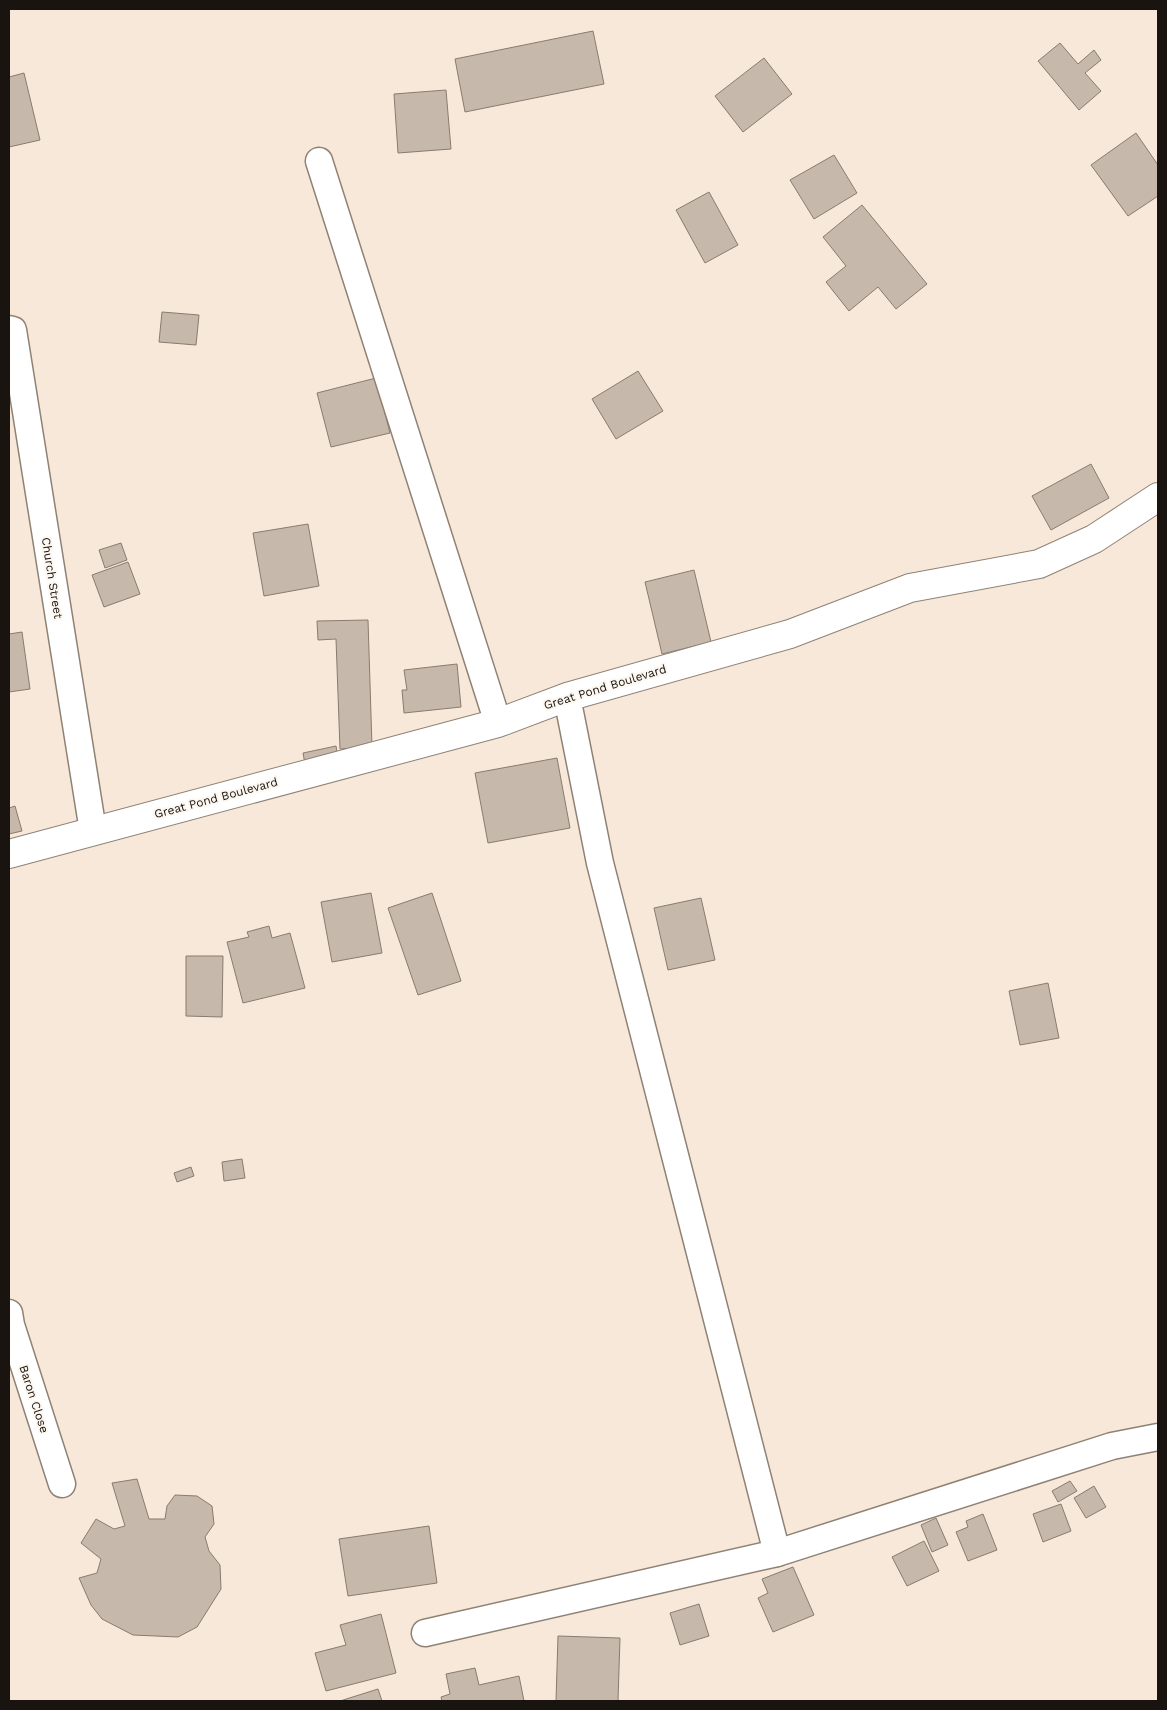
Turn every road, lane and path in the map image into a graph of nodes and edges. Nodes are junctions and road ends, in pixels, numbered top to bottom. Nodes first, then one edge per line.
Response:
1 (319, 161) dead end
2 (9, 329) edge
3 (1158, 497) edge
4 (567, 697) junction
5 (498, 723) junction
6 (93, 831) junction
7 (9, 854) edge
8 (9, 1313) edge
9 (1158, 1437) edge
10 (62, 1484) dead end
11 (776, 1553) junction
12 (425, 1633) dead end

1 - 5 street
2 - 6 street, Church Street
3 - 4 street, Great Pond Boulevard
4 - 5 street, Great Pond Boulevard
4 - 11 street
5 - 6 street, Great Pond Boulevard
6 - 7 street, Great Pond Boulevard
8 - 10 street, Baron Close
9 - 11 street
11 - 12 street

